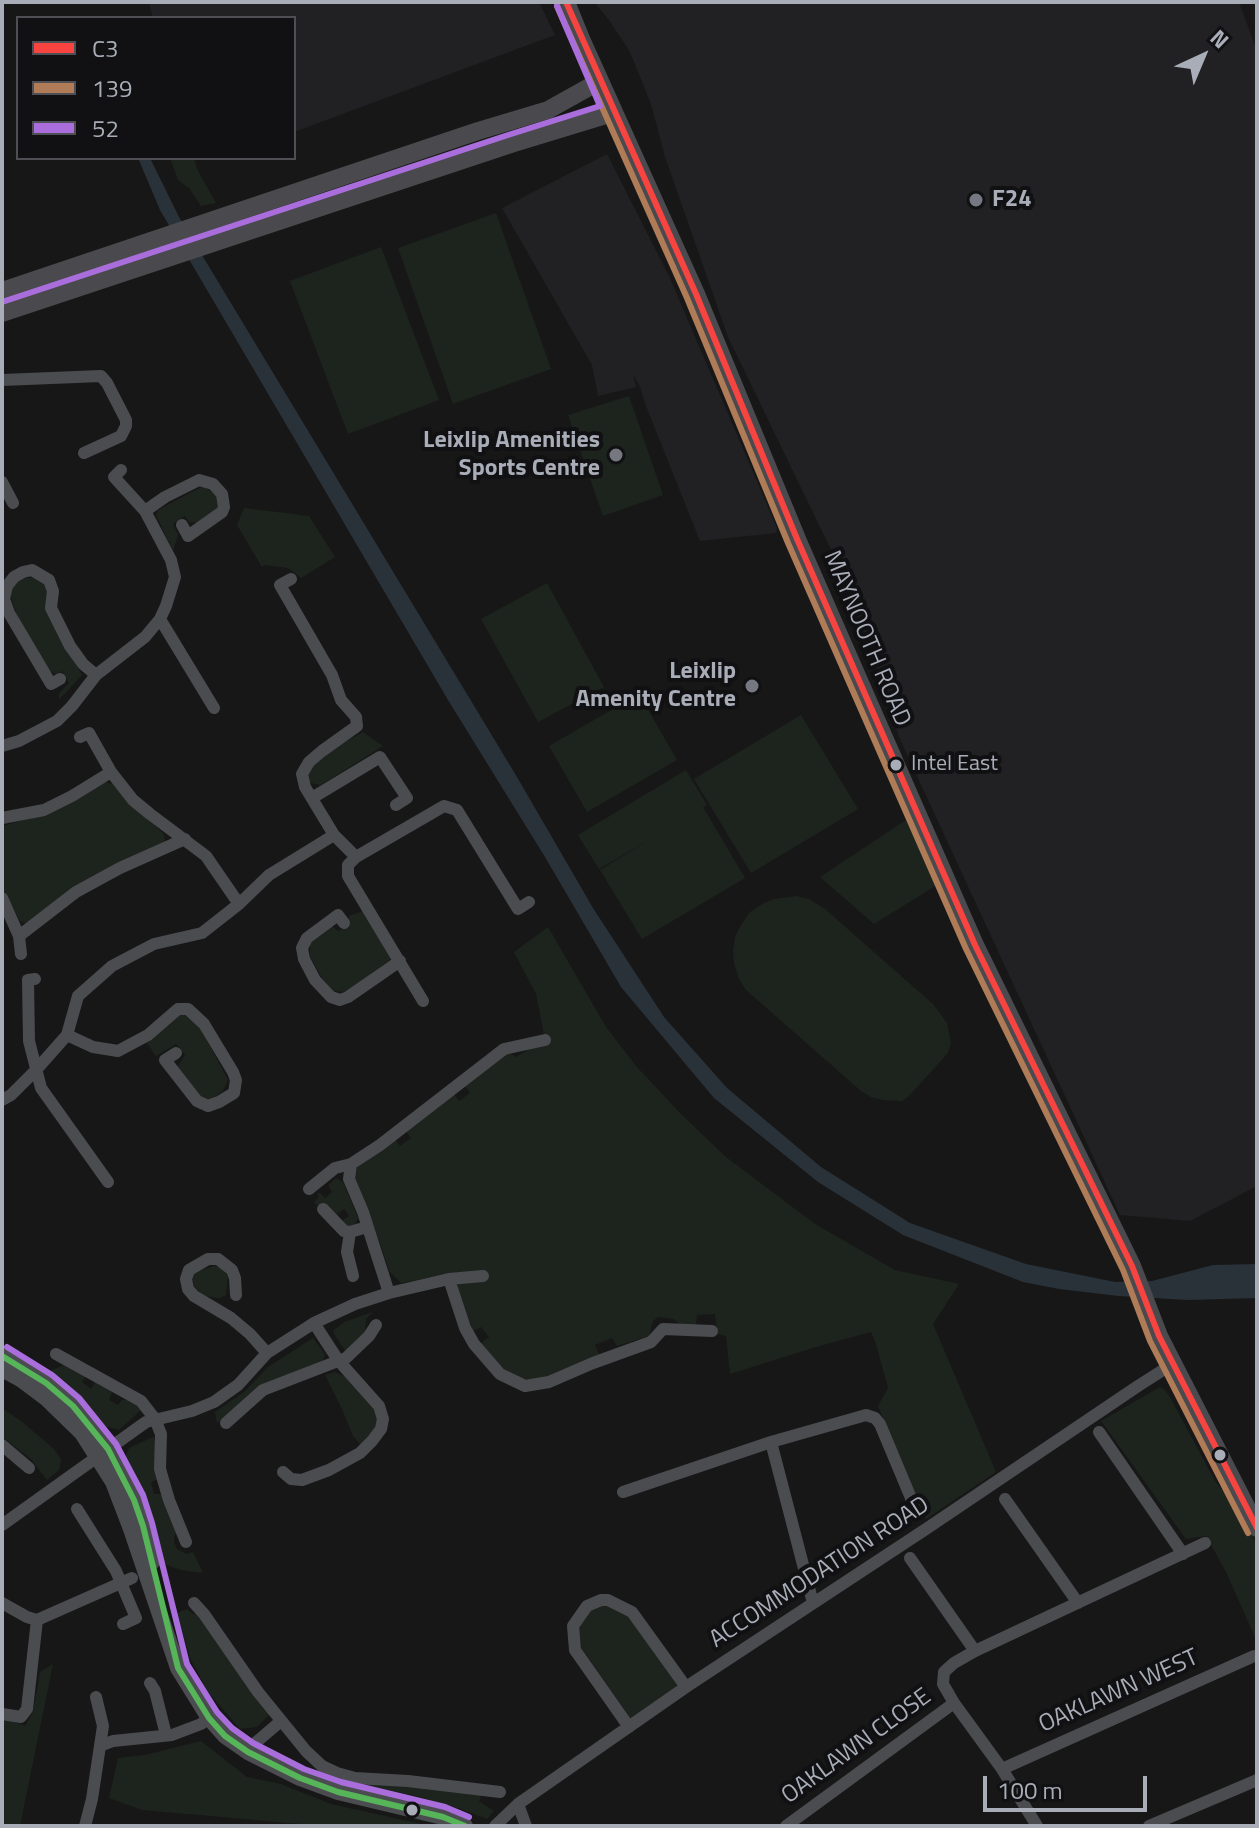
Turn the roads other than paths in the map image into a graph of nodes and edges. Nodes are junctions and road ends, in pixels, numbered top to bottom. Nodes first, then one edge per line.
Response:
1 (566, 2) edge
2 (600, 81) junction
3 (613, 111) junction
4 (2, 291) edge
5 (2, 313) edge
6 (2, 380) edge
7 (84, 453) dead end
8 (121, 470) dead end
9 (2, 482) edge
10 (13, 503) dead end
11 (145, 511) junction
12 (182, 525) dead end
13 (291, 579) dead end
14 (160, 619) junction
15 (96, 675) junction
16 (60, 679) dead end
17 (214, 708) dead end
18 (80, 737) dead end
19 (2, 746) edge
20 (111, 772) junction
21 (312, 798) junction
22 (396, 805) dead end
23 (2, 818) edge
24 (334, 835) junction
25 (185, 839) junction
26 (356, 857) junction
27 (2, 898) edge
28 (529, 902) dead end
29 (239, 904) junction
30 (344, 923) dead end
31 (19, 936) junction
32 (21, 954) dead end
33 (400, 961) junction
34 (35, 979) dead end
35 (423, 1001) dead end
36 (67, 1035) junction
37 (545, 1040) dead end
38 (176, 1053) dead end
39 (36, 1070) junction
40 (2, 1100) edge
41 (351, 1164) junction
42 (108, 1182) dead end
43 (309, 1189) dead end
44 (323, 1209) dead end
45 (367, 1227) junction
46 (350, 1232) junction
47 (353, 1276) dead end
48 (483, 1276) dead end
49 (449, 1279) junction
50 (389, 1293) junction
51 (236, 1295) dead end
52 (314, 1323) junction
53 (376, 1325) dead end
54 (712, 1331) dead end
55 (267, 1353) junction
56 (56, 1354) dead end
57 (2, 1356) edge
58 (338, 1360) junction
59 (1174, 1363) junction
60 (2, 1369) edge
61 (155, 1419) junction
62 (226, 1423) dead end
63 (1099, 1432) dead end
64 (771, 1442) junction
65 (2, 1445) edge
66 (30, 1449) dead end
67 (103, 1452) junction
68 (283, 1472) dead end
69 (623, 1492) dead end
70 (1005, 1499) dead end
71 (95, 1510) dead end
72 (916, 1510) dead end
73 (1255, 1520) edge
74 (2, 1525) edge
75 (186, 1542) dead end
76 (1205, 1543) dead end
77 (1183, 1554) junction
78 (910, 1558) dead end
79 (127, 1580) junction
80 (2, 1603) edge
81 (194, 1603) dead end
82 (813, 1603) junction
83 (1078, 1603) junction
84 (37, 1620) junction
85 (123, 1624) dead end
86 (975, 1651) junction
87 (1254, 1656) dead end
88 (178, 1668) junction
89 (150, 1683) dead end
90 (686, 1687) junction
91 (96, 1697) dead end
92 (954, 1703) junction
93 (2, 1714) edge
94 (209, 1718) junction
95 (281, 1721) junction
96 (629, 1727) junction
97 (166, 1735) junction
98 (100, 1746) junction
99 (248, 1752) junction
100 (1002, 1769) junction
101 (1257, 1780) edge
102 (500, 1792) dead end
103 (518, 1804) junction
104 (1034, 1821) edge
105 (85, 1826) edge
106 (465, 1826) edge
107 (495, 1826) edge
108 (526, 1826) edge
109 (786, 1826) edge
110 (1017, 1826) edge
111 (1149, 1826) edge

1 - 2 main road, MAYNOOTH ROAD
2 - 3 main road, MAYNOOTH ROAD
2 - 4 main road
3 - 5 main road
3 - 59 main road, MAYNOOTH ROAD
6 - 7 street
8 - 11 street
9 - 10 street
11 - 12 street
11 - 14 street
13 - 21 street
14 - 15 street
14 - 17 street
15 - 16 street
15 - 19 street
18 - 20 street
20 - 23 street
20 - 25 street
21 - 22 street
21 - 24 street
24 - 26 street
24 - 29 street
25 - 29 street
25 - 31 street
26 - 28 street
26 - 33 street
27 - 31 street
29 - 36 street
30 - 33 street
31 - 32 street
33 - 35 street
34 - 39 street
36 - 38 street
36 - 39 street
37 - 41 street
39 - 40 street
39 - 42 street
41 - 43 street
41 - 45 street
44 - 46 street
45 - 46 street
45 - 50 street
46 - 47 street
48 - 49 street
49 - 50 street
49 - 54 street
50 - 52 street
51 - 55 street
52 - 55 street
52 - 58 street
53 - 58 street
55 - 61 street
56 - 61 street
57 - 67 street
58 - 62 street
58 - 68 street
59 - 73 main road, MAYNOOTH ROAD
59 - 82 street, ACCOMMODATION ROAD
60 - 67 street
61 - 67 street
61 - 75 street
63 - 77 street
64 - 69 street
64 - 72 street
64 - 82 street
65 - 66 street
67 - 74 street
67 - 88 street
67 - 88 street
70 - 83 street
71 - 79 street
76 - 77 street
77 - 83 street
78 - 86 street
79 - 84 street
79 - 85 street
80 - 84 street
81 - 95 street
82 - 90 street, ACCOMMODATION ROAD
83 - 86 street
84 - 93 street
86 - 92 street
87 - 100 street, OAKLAWN WEST
88 - 94 street
89 - 97 street
90 - 96 street, ACCOMMODATION ROAD
90 - 96 street
91 - 98 street
92 - 100 street
92 - 109 street, OAKLAWN CLOSE
94 - 97 street
94 - 99 street
95 - 99 street
95 - 102 street
96 - 103 street, ACCOMMODATION ROAD
97 - 98 street
98 - 105 street
99 - 106 street
100 - 104 street
101 - 111 street
103 - 107 street, ACCOMMODATION ROAD
103 - 108 street
104 - 110 street

